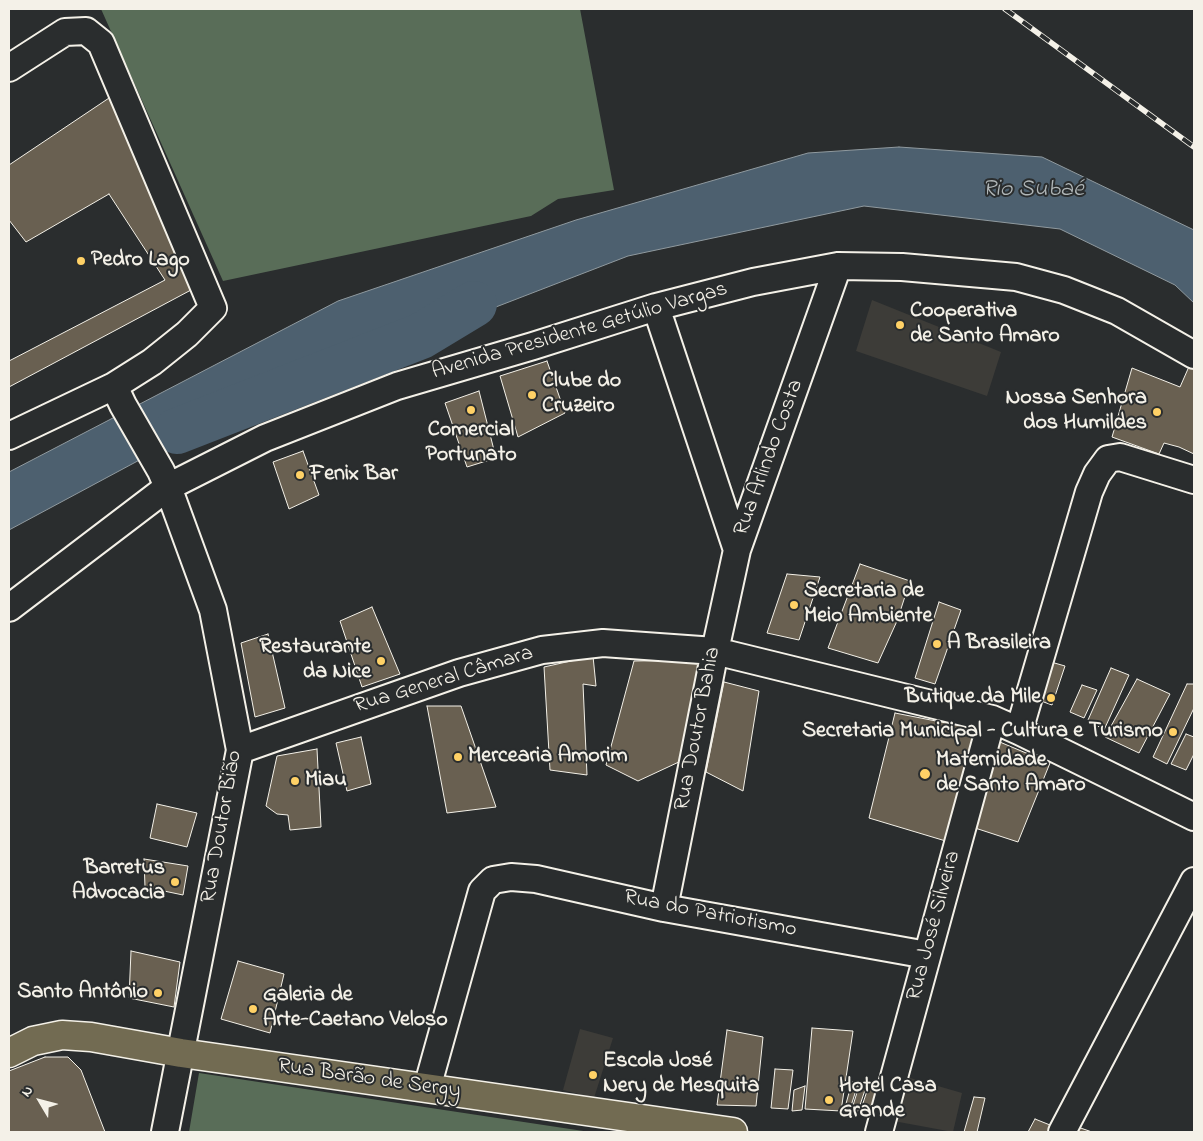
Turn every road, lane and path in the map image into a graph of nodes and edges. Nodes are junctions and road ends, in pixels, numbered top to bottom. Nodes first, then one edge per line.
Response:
1 (9, 68) edge
2 (838, 266) junction
3 (656, 307) junction
4 (1194, 355) edge
5 (119, 396) junction
6 (9, 436) edge
7 (165, 479) junction
8 (1194, 480) edge
9 (737, 550) junction
10 (9, 608) edge
11 (715, 651) junction
12 (992, 719) junction
13 (1019, 731) junction
14 (240, 750) junction
15 (1194, 817) edge
16 (1194, 881) edge
17 (664, 908) junction
18 (927, 956) junction
19 (9, 1053) edge
20 (181, 1053) junction
21 (427, 1088) junction
22 (165, 1132) edge
23 (733, 1132) edge
24 (879, 1132) edge
25 (1062, 1132) edge

1 - 5 street
2 - 3 street, Avenida Presidente Getúlio Vargas
2 - 4 street, Avenida Presidente Getúlio Vargas
2 - 9 street, Rua Arlindo Costa
3 - 7 street, Avenida Presidente Getúlio Vargas
3 - 9 street, Rua Arlindo Costa
5 - 6 street
5 - 7 street, Rua Doutor Bião
7 - 10 street, Avenida Presidente Getúlio Vargas
7 - 14 street, Rua Doutor Bião
8 - 13 street
9 - 11 street, Rua Doutor Bahia
11 - 12 street, Rua General Câmara
11 - 14 street, Rua General Câmara
11 - 17 street, Rua Doutor Bahia
12 - 13 street, Rua General Câmara
12 - 18 street, Rua José Silveira
13 - 15 street, Rua General Câmara
14 - 20 street, Rua Doutor Bião
16 - 25 street
17 - 18 street, Rua do Patriotismo
17 - 21 street, Rua do Patriotismo
18 - 24 street, Rua José Silveira
19 - 20 main road, Rua Barão de Sergy
20 - 21 main road, Rua Barão de Sergy
20 - 22 street, Rua Doutor Bião
21 - 23 main road, Rua Barão de Sergy

